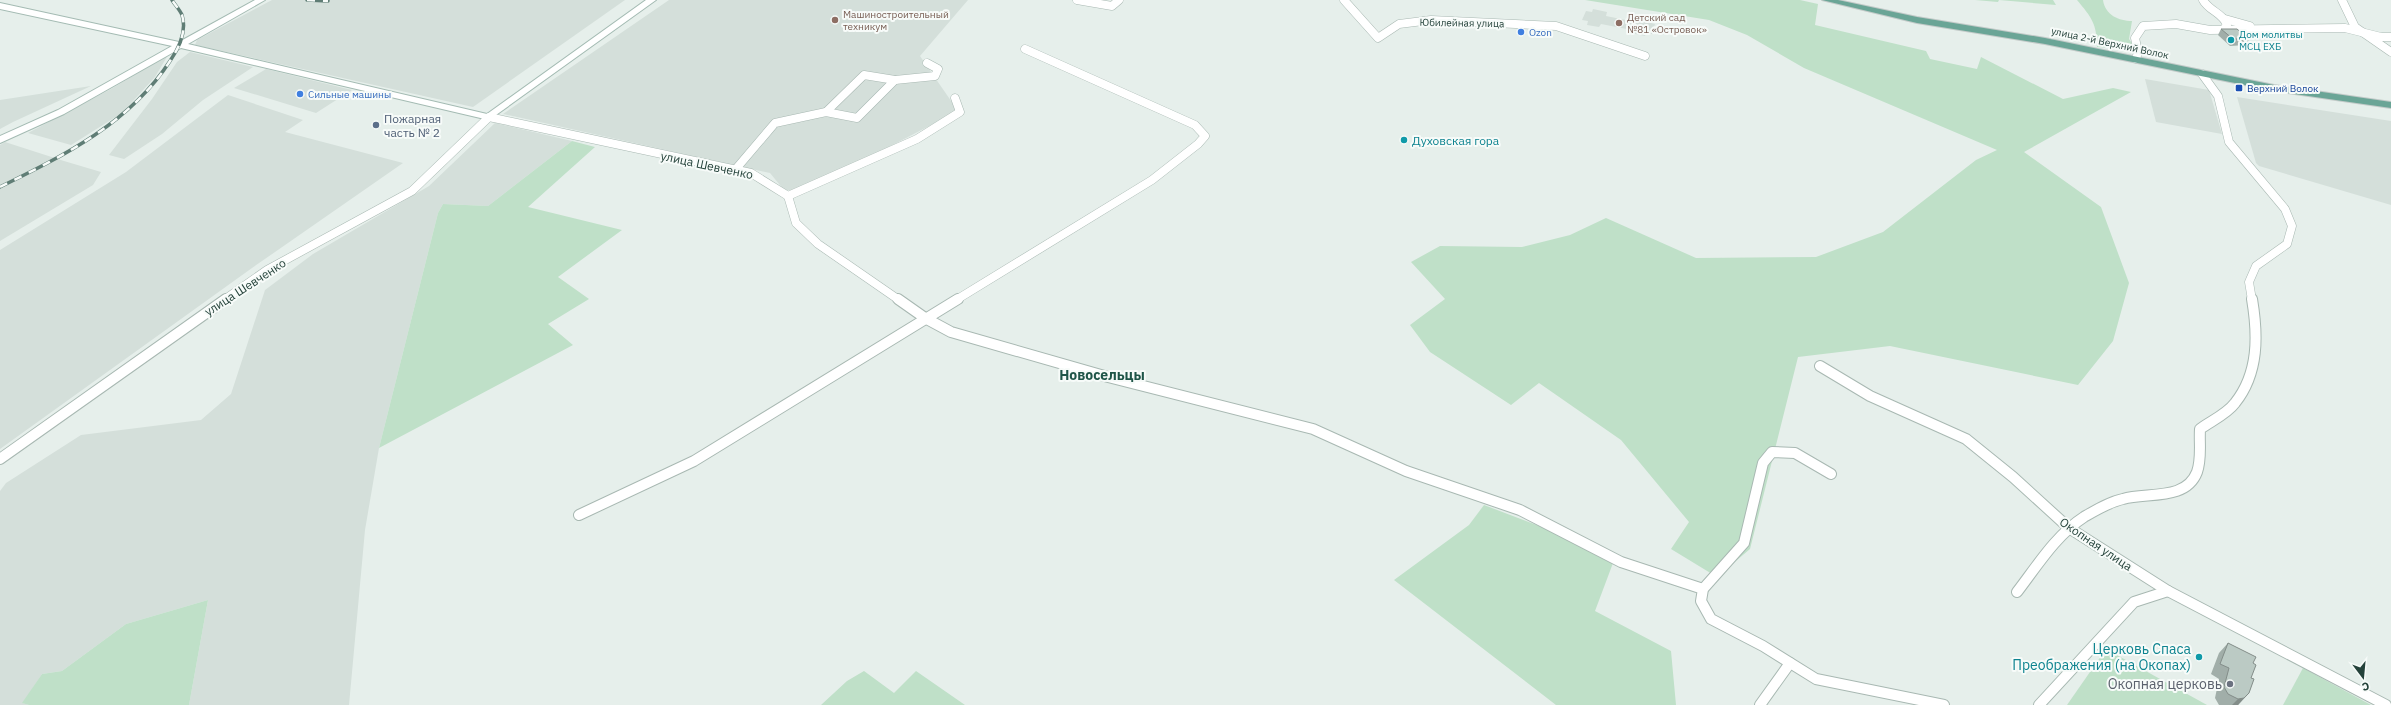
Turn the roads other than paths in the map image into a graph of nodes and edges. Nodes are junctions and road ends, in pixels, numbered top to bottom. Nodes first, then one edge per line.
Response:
1 (261, 0) edge
2 (652, 0) edge
3 (1077, 0) edge
4 (1119, 0) edge
5 (1344, 0) edge
6 (1826, 0) edge
7 (2202, 0) edge
8 (2342, 0) edge
9 (0, 6) edge
10 (2225, 19) junction
11 (2262, 28) junction
12 (2223, 30) junction
13 (2364, 33) junction
14 (2391, 36) edge
15 (179, 45) junction
16 (1025, 49) dead end
17 (2391, 52) edge
18 (1646, 56) dead end
19 (2136, 59) junction
20 (927, 63) dead end
21 (2202, 74) junction
22 (895, 80) junction
23 (955, 98) dead end
24 (2391, 105) edge
25 (826, 112) junction
26 (489, 117) junction
27 (0, 140) edge
28 (735, 170) junction
29 (788, 196) junction
30 (925, 318) junction
31 (1820, 366) dead end
32 (0, 459) edge
33 (1831, 474) dead end
34 (578, 515) dead end
35 (2069, 528) junction
36 (1703, 589) junction
37 (2168, 591) junction
38 (2017, 592) dead end
39 (1790, 663) junction
40 (1760, 705) edge
41 (1944, 705) edge
42 (2039, 705) edge
43 (2386, 705) edge

1 - 15 street
2 - 26 street, улица Шевченко
3 - 4 street
5 - 18 street, Юбилейная улица
6 - 19 main road, улица 2-й Верхний Волок
7 - 10 street
8 - 13 street
9 - 15 street
10 - 11 street
10 - 12 street
11 - 12 street
11 - 13 street
12 - 19 street
13 - 14 street
13 - 17 street
15 - 26 street
15 - 27 street
16 - 30 street
19 - 21 main road, улица 2-й Верхний Волок
20 - 22 street
21 - 24 main road, улица 2-й Верхний Волок
21 - 35 street
22 - 25 street
22 - 25 street
23 - 29 street
25 - 28 street
26 - 28 street, улица Шевченко
26 - 32 street, улица Шевченко
28 - 29 street, улица Шевченко
29 - 30 street
30 - 34 street
30 - 36 street
31 - 35 street, Окопная улица
33 - 36 street
35 - 37 street, Окопная улица
35 - 38 street
36 - 39 street
37 - 42 street
37 - 43 street, Окопная улица
39 - 40 street
39 - 41 street

